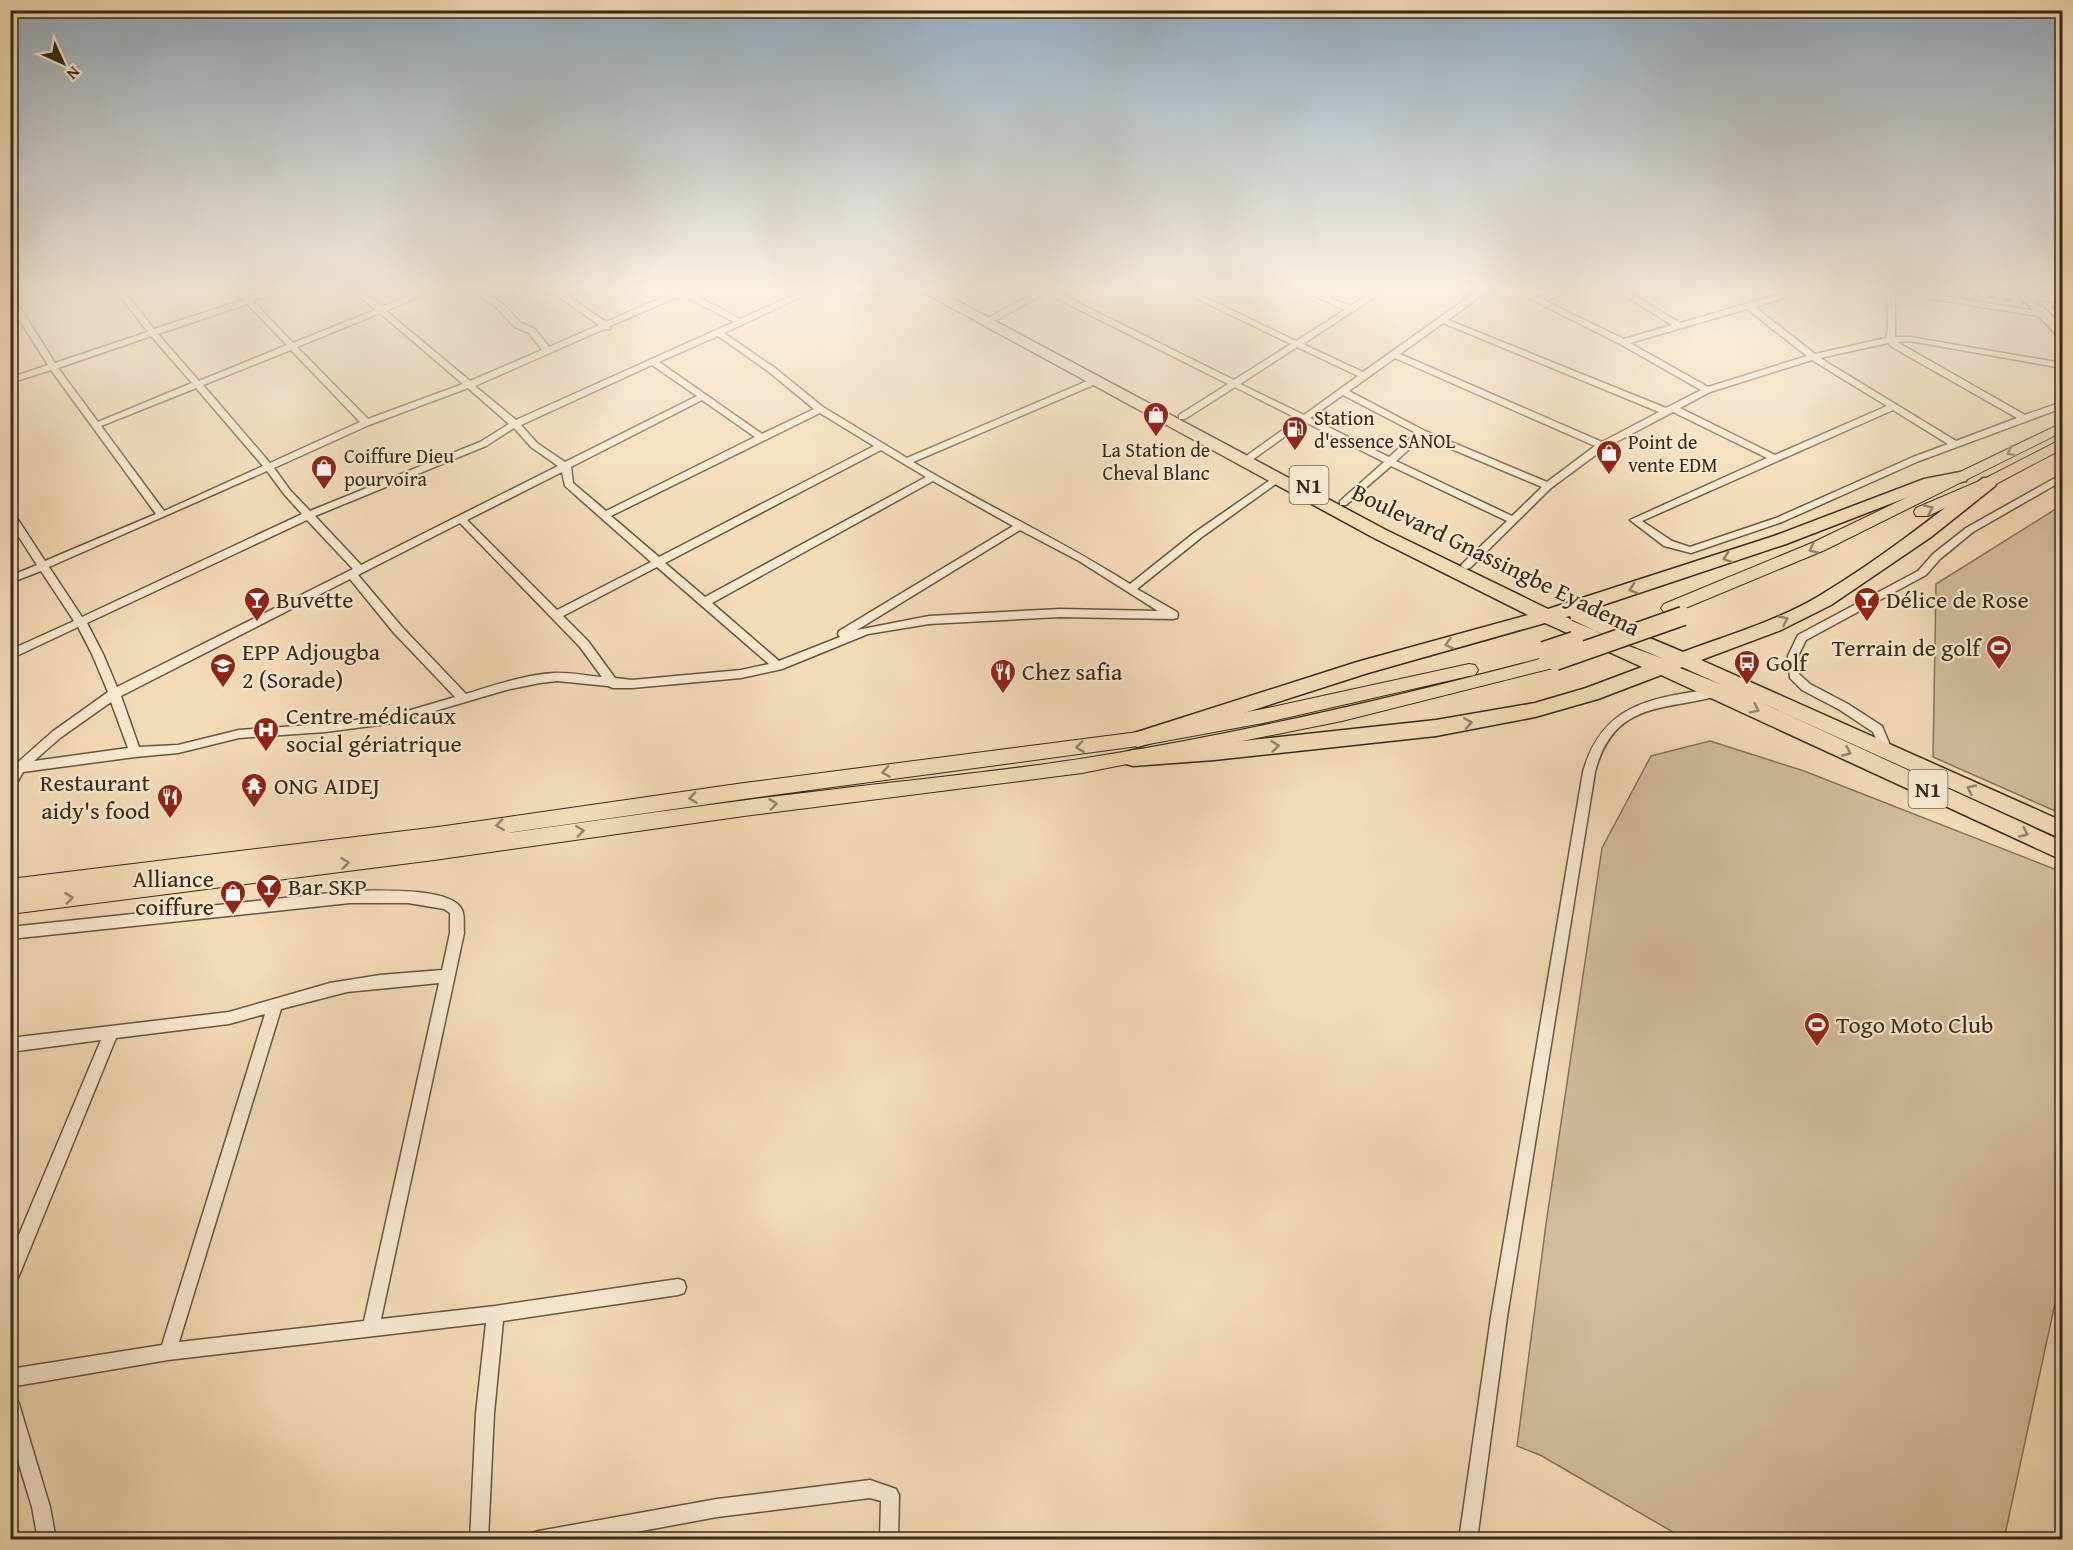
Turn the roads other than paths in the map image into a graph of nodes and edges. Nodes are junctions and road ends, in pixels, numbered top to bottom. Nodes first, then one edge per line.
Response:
1 (51, 363) edge
2 (64, 363) edge
3 (179, 363) edge
4 (250, 363) edge
5 (308, 363) edge
6 (443, 363) edge
7 (517, 363) edge
8 (647, 363) edge
9 (655, 363) edge
10 (762, 363) edge
11 (1064, 363) edge
12 (1075, 363) edge
13 (1194, 363) edge
14 (1264, 363) edge
15 (1338, 363) edge
16 (1383, 363) edge
17 (1414, 363) edge
18 (1552, 363) edge
19 (1660, 363) edge
20 (1793, 363) edge
21 (1823, 363) edge
22 (1925, 363) edge
23 (53, 367) junction
24 (1364, 376) junction
25 (10, 381) edge
26 (1095, 381) junction
27 (1234, 383) junction
28 (198, 385) junction
29 (469, 385) junction
30 (1707, 390) junction
31 (1342, 392) junction
32 (702, 397) junction
33 (2062, 405) edge
34 (1894, 406) junction
35 (820, 409) junction
36 (1671, 410) junction
37 (1182, 417) junction
38 (1305, 418) junction
39 (2025, 419) junction
40 (366, 423) junction
41 (515, 424) junction
42 (97, 425) junction
43 (2062, 427) edge
44 (1422, 433) junction
45 (762, 438) junction
46 (2062, 443) edge
47 (1954, 444) junction
48 (881, 446) junction
49 (1602, 446) junction
50 (1249, 458) junction
51 (1774, 458) junction
52 (907, 461) junction
53 (1390, 462) junction
54 (268, 466) junction
55 (566, 467) junction
56 (1960, 477) junction
57 (932, 478) junction
58 (1279, 478) junction
59 (2061, 479) edge
60 (1989, 482) junction
61 (1548, 486) junction
62 (1343, 503) junction
63 (10, 514) edge
64 (162, 515) junction
65 (309, 515) junction
66 (606, 515) junction
67 (462, 520) junction
68 (1513, 520) junction
69 (1021, 525) junction
70 (659, 561) junction
71 (43, 565) junction
72 (1466, 566) junction
73 (355, 571) junction
74 (10, 580) edge
75 (1130, 589) junction
76 (1497, 593) junction
77 (705, 602) junction
78 (1566, 611) junction
79 (1676, 612) junction
80 (557, 615) junction
81 (1546, 616) junction
82 (81, 622) junction
83 (1492, 633) junction
84 (1729, 642) junction
85 (814, 652) junction
86 (10, 655) edge
87 (1684, 660) junction
88 (778, 666) junction
89 (1663, 669) junction
90 (613, 684) junction
91 (1722, 686) junction
92 (114, 694) junction
93 (463, 698) junction
94 (1797, 721) junction
95 (1135, 749) junction
96 (1886, 750) junction
97 (135, 752) junction
98 (15, 767) edge
99 (10, 785) edge
100 (2062, 830) edge
101 (2062, 851) edge
102 (10, 888) edge
103 (10, 905) edge
104 (10, 933) edge
105 (448, 976) junction
106 (275, 1005) junction
107 (111, 1033) junction
108 (10, 1045) edge
109 (10, 1277) edge
110 (678, 1287) dead end
111 (495, 1314) junction
112 (370, 1328) junction
113 (168, 1352) junction
114 (10, 1378) edge
115 (10, 1404) edge
116 (603, 1534) edge
117 (46, 1539) edge
118 (479, 1539) edge
119 (539, 1539) edge
120 (889, 1539) edge
121 (1468, 1539) edge

1 - 23 street
2 - 23 street
3 - 28 street
4 - 28 street
5 - 40 street
6 - 29 street
7 - 29 street
8 - 41 street
9 - 32 street
10 - 35 street
11 - 26 highway, Boulevard Gnassingbe Eyadema / N1
12 - 37 highway, Boulevard Gnassingbe Eyadema / N1
13 - 27 street
14 - 27 street
15 - 24 street
16 - 24 street
17 - 49 street
18 - 36 street
19 - 30 street
20 - 30 street
21 - 34 street
22 - 39 street
23 - 25 street
23 - 42 street
24 - 31 street
26 - 50 highway, Boulevard Gnassingbe Eyadema / N1
26 - 52 street
27 - 37 street
27 - 38 street
28 - 42 street
28 - 54 street
29 - 40 street
29 - 41 street
30 - 36 street
31 - 38 street
31 - 44 street
32 - 45 street
32 - 55 street
33 - 39 street
34 - 47 street
34 - 51 street
35 - 45 street
35 - 48 street
36 - 49 street
36 - 51 street
37 - 50 highway, Boulevard Gnassingbe Eyadema / N1
38 - 50 street
38 - 53 street
39 - 47 street
40 - 54 street
41 - 55 street
41 - 65 street
42 - 64 street
43 -> 56 main road
44 - 53 street
44 - 61 street
45 - 66 street
46 - 60 main road
47 - 51 street
48 - 52 street
48 - 70 street
49 - 61 street
50 - 58 highway, Boulevard Gnassingbe Eyadema / N1
50 - 62 highway, Boulevard Gnassingbe Eyadema / N1
52 - 57 street
53 - 62 street
53 - 68 street
54 - 64 street
54 - 65 street
55 - 66 street
55 - 67 street
56 -> 78 highway
56 -> 79 main road
57 - 69 street
57 - 77 street
58 - 75 street
58 - 76 highway, Boulevard Gnassingbe Eyadema / N1
59 - 96 street
79 -> 60 main road
84 -> 60 highway
61 - 68 street
62 - 72 highway, Boulevard Gnassingbe Eyadema / N1
63 - 71 street
64 - 71 street
65 - 73 street
65 - 82 street
66 - 70 street
67 - 73 street
67 - 80 street
68 - 72 street
69 - 75 street
69 - 85 street
70 - 77 street
70 - 80 street
71 - 74 street
71 - 82 street
72 - 78 highway, Boulevard Gnassingbe Eyadema / N1
73 - 92 street
73 - 93 street
75 - 85 street
76 - 81 highway, Boulevard Gnassingbe Eyadema / N1
76 - 83 highway
77 - 88 street
78 - 81 highway
78 - 87 highway, Boulevard Gnassingbe Eyadema / N1
79 - 95 main road, bridge
80 - 90 street
81 - 83 highway
81 - 89 highway, Boulevard Gnassingbe Eyadema / N1
82 - 86 street
82 - 92 street
83 -> 95 highway
84 - 87 highway
84 - 91 highway
85 - 88 street
87 - 89 highway
87 - 91 highway, Boulevard Gnassingbe Eyadema / N1
88 - 90 street
89 - 91 highway, Boulevard Gnassingbe Eyadema / N1
95 -> 89 highway
90 - 93 street
91 - 94 highway, Boulevard Gnassingbe Eyadema / N1
91 - 121 street
92 - 97 street
92 - 98 street
93 - 97 street
94 - 96 highway, N1
94 -> 101 highway, N1
95 -> 102 main road
103 -> 95 main road
100 -> 96 highway, N1
97 - 98 street
98 - 99 street
104 - 105 street
105 - 106 street
105 - 112 street
106 - 107 street
106 - 113 street
107 - 108 street
107 - 109 street
110 - 111 street
111 - 112 street
111 - 118 street
112 - 113 street
113 - 114 street
115 - 117 street
116 - 119 street
116 - 120 street

